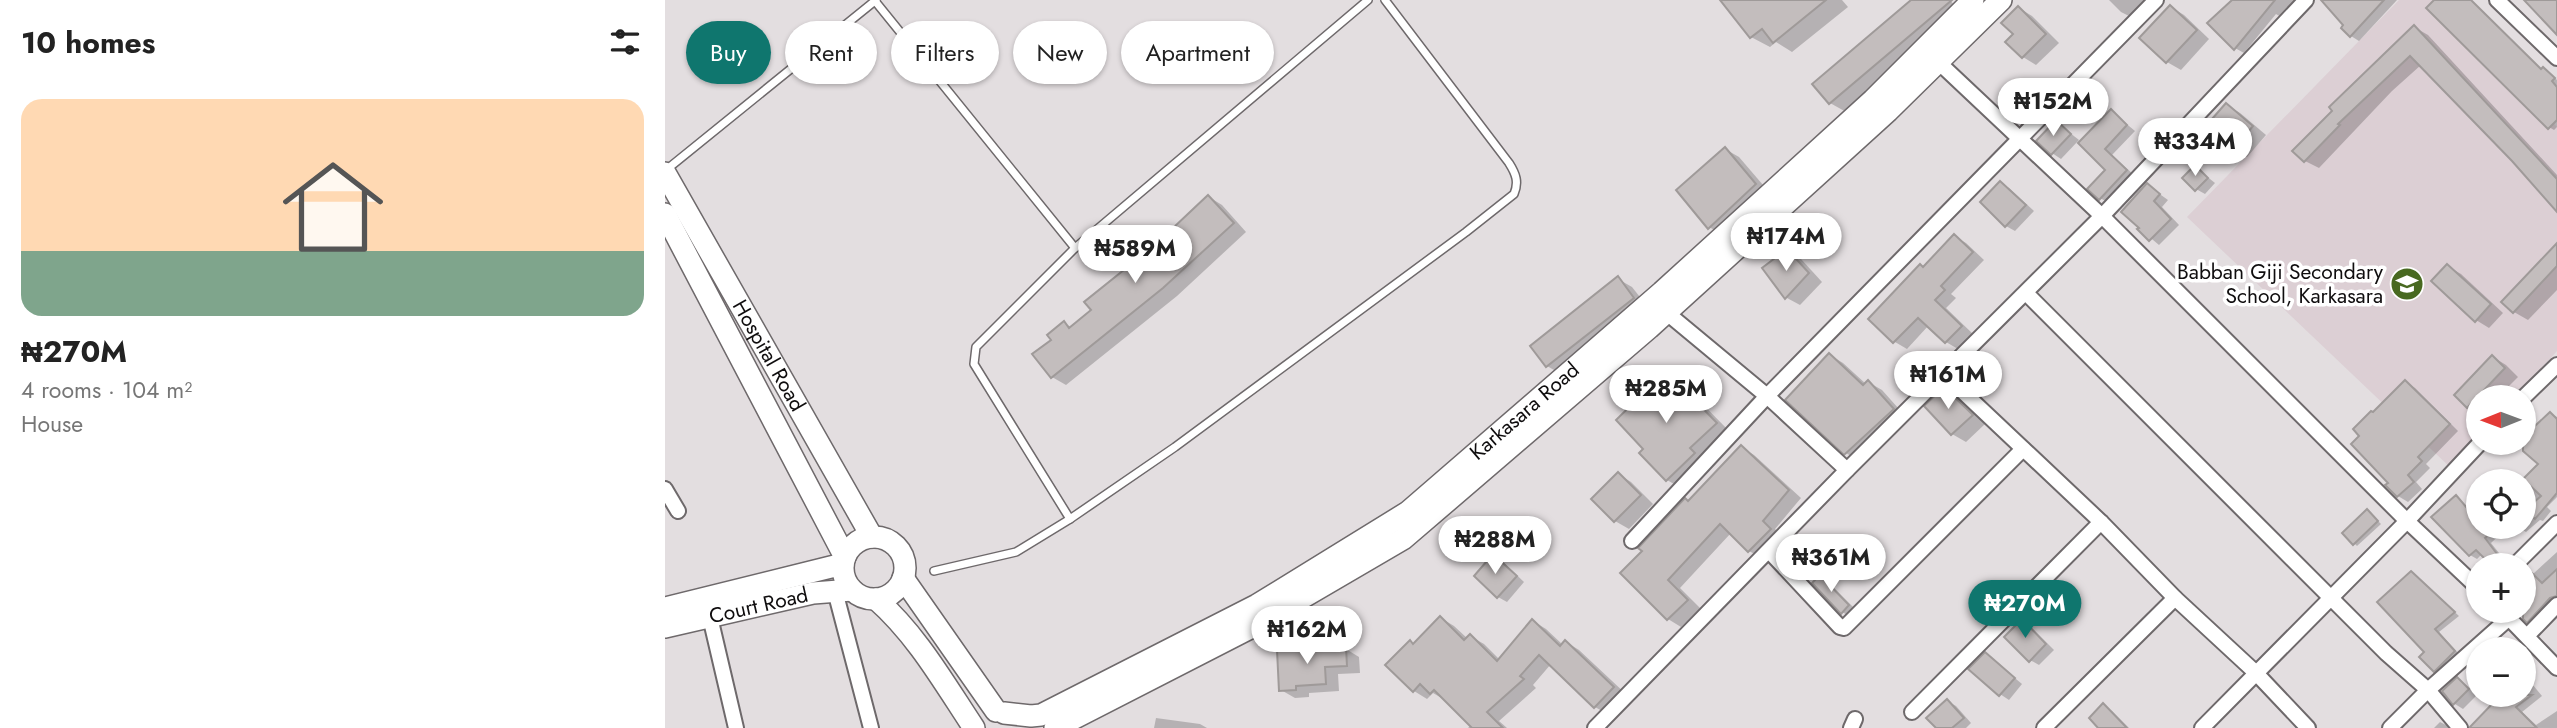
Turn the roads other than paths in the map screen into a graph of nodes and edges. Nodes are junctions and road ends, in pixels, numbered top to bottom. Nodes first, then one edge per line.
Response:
1 (1368, 0) edge
2 (1385, 0) edge
3 (1973, 0) edge
4 (2001, 0) edge
5 (2156, 0) edge
6 (2306, 0) edge
7 (2497, 0) edge
8 (875, 1) edge
9 (1932, 56) junction
10 (2557, 58) edge
11 (2020, 139) junction
12 (665, 172) edge
13 (665, 214) edge
14 (2102, 216) junction
15 (1075, 248) junction
16 (2026, 293) junction
17 (1660, 306) junction
18 (2557, 365) edge
19 (1944, 374) junction
20 (2536, 385) edge
21 (1767, 396) junction
22 (2023, 449) junction
23 (2469, 455) edge
24 (1847, 470) junction
25 (665, 489) edge
26 (678, 511) dead end
27 (1070, 519) junction
28 (2407, 521) junction
29 (2101, 522) junction
30 (2557, 523) edge
31 (872, 537) junction
32 (1632, 541) dead end
33 (1769, 551) junction
34 (2527, 553) edge
35 (844, 561) junction
36 (935, 571) dead end
37 (903, 578) junction
38 (2466, 578) edge
39 (844, 590) junction
40 (2175, 598) junction
41 (2332, 598) junction
42 (876, 599) junction
43 (2557, 605) edge
44 (665, 608) edge
45 (710, 617) junction
46 (2496, 623) edge
47 (2514, 623) edge
48 (665, 627) edge
49 (2527, 636) junction
50 (2557, 668) edge
51 (2255, 672) junction
52 (2428, 690) junction
53 (1913, 712) dead end
54 (1005, 717) edge
55 (736, 728) edge
56 (871, 728) edge
57 (975, 728) edge
58 (1055, 728) edge
59 (1595, 728) edge
60 (2044, 728) edge
61 (2202, 728) edge
62 (2308, 728) edge
63 (2390, 728) edge
64 (2460, 728) edge

1 - 15 lane
2 - 27 lane
3 - 9 main road, Karkasara Road
4 - 9 main road, Karkasara Road
5 - 11 street
6 - 14 street
7 - 10 street
8 - 12 lane
8 - 15 lane
9 - 11 street
9 - 17 main road, Karkasara Road
11 - 14 street
11 - 21 street
12 - 31 main road, Hospital Road
13 - 35 main road, Hospital Road
14 - 16 street
14 - 28 street
15 - 27 lane
16 - 19 street
16 - 41 street
17 - 21 street
17 - 54 main road, Karkasara Road
17 - 58 main road, Karkasara Road
18 - 20 street
19 - 22 street
19 - 24 street
21 - 24 street
21 - 32 street
22 - 29 street
22 - 33 street
23 - 28 street
24 - 33 street
25 - 26 street
27 - 36 lane
28 - 38 street
28 - 41 street
29 - 40 street
29 - 53 street
30 - 34 street
31 - 35 main road
31 - 37 main road
33 - 59 street
35 - 39 main road
35 - 44 main road, Court Road
37 - 42 main road
37 - 54 main road
39 - 42 main road
39 - 45 main road, Court Road
39 - 56 street
40 - 51 street
40 - 60 street
41 - 51 street
41 - 52 street
42 - 57 main road
43 - 49 street
45 - 48 main road, Court Road
45 - 55 street
46 - 52 street
47 - 49 street
49 - 50 street
51 - 61 street
51 - 62 street
52 - 63 street
52 - 64 street
54 - 57 main road

